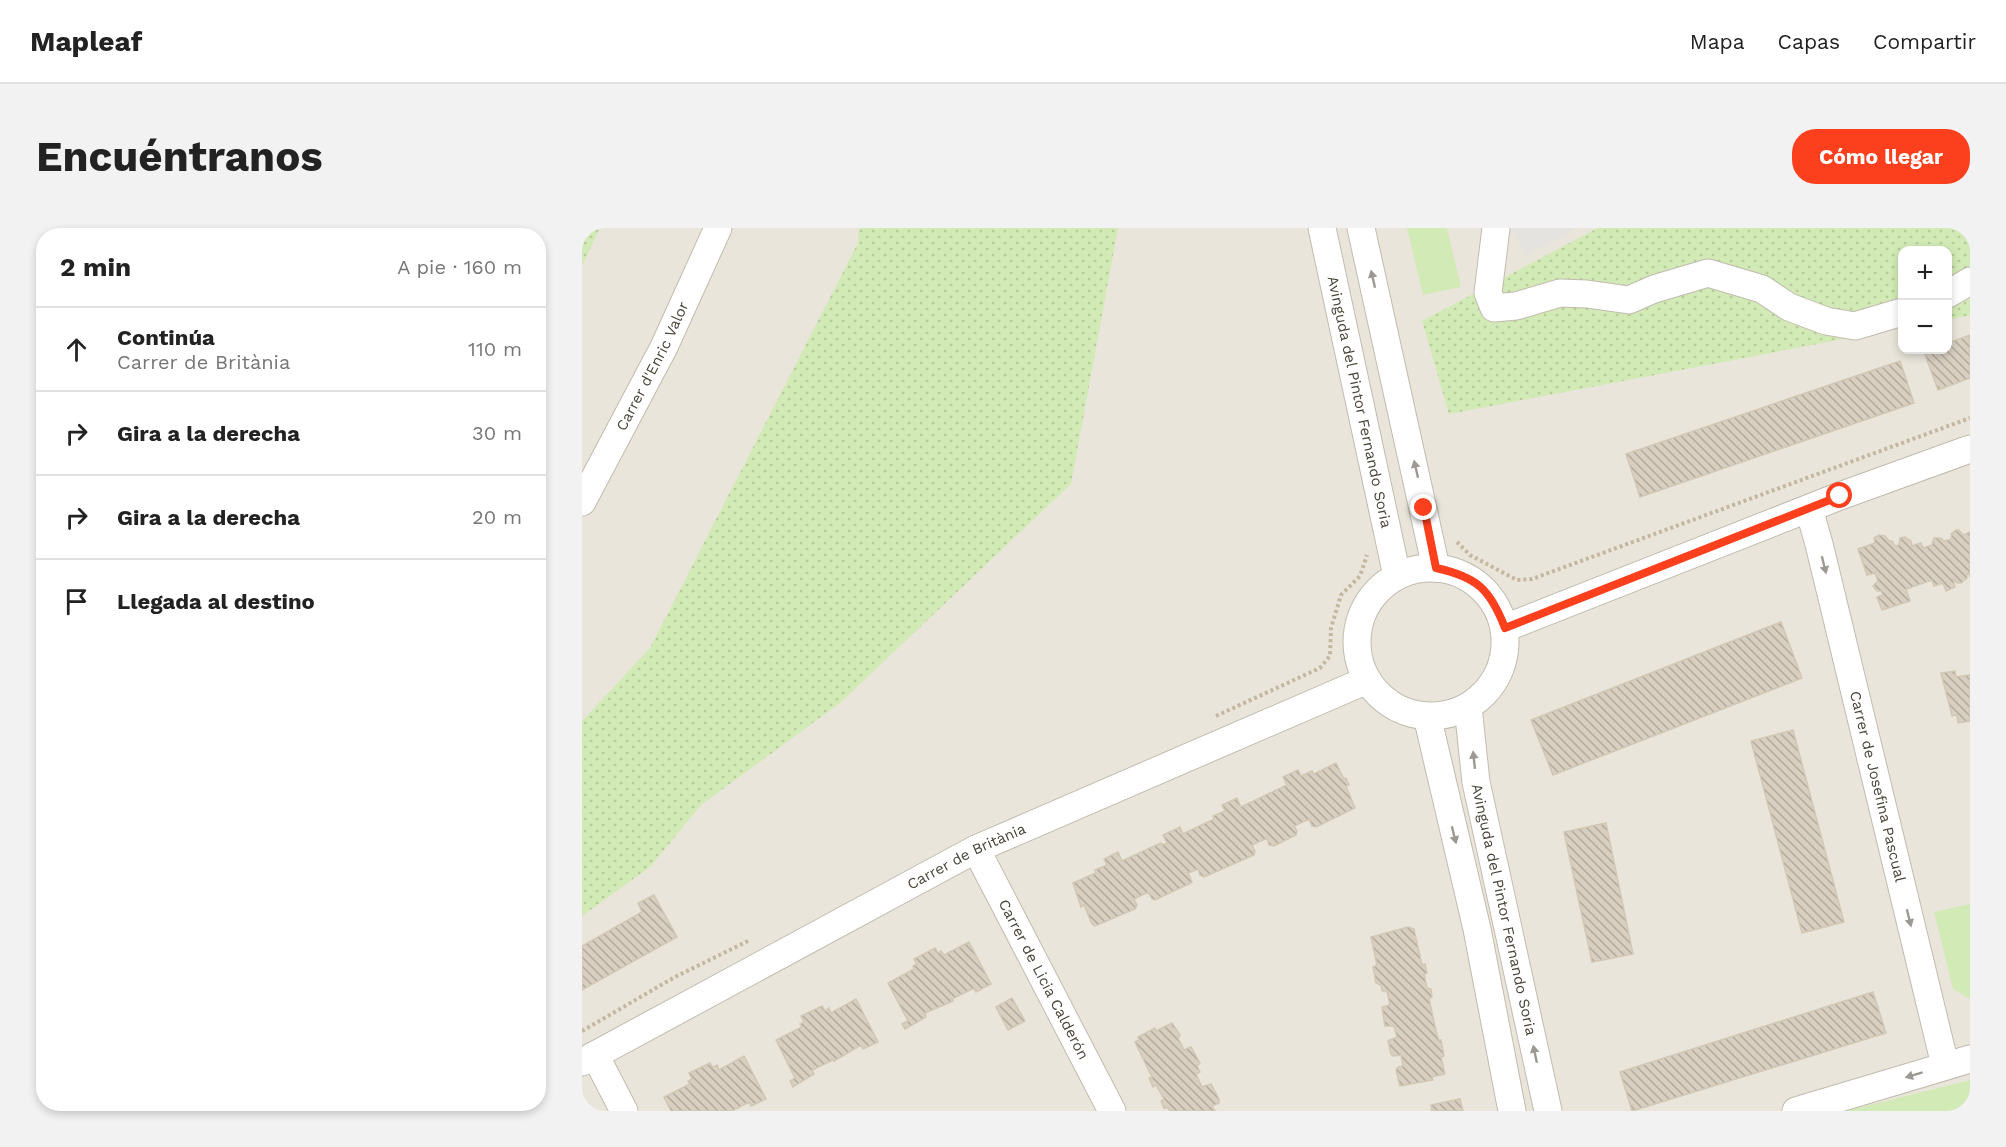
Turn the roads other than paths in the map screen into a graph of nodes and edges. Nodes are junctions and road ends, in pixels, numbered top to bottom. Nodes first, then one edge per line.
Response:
1 (718, 228) edge
2 (1322, 228) edge
3 (1361, 228) edge
4 (1496, 228) edge
5 (1970, 280) edge
6 (1952, 291) edge
7 (1898, 313) edge
8 (1970, 449) edge
9 (582, 502) edge
10 (1809, 509) junction
11 (1436, 568) junction
12 (1397, 576) junction
13 (1505, 628) junction
14 (1366, 680) junction
15 (1468, 707) junction
16 (1427, 716) junction
17 (976, 849) junction
18 (588, 1058) edge
19 (1957, 1062) edge
20 (624, 1111) edge
21 (1112, 1111) edge
22 (1512, 1111) edge
23 (1548, 1111) edge
24 (1796, 1111) edge

1 - 9 street, Carrer d'Enric Valor
2 - 12 street, Avinguda del Pintor Fernando Soria
11 -> 3 street
4 - 7 street
5 - 6 street
8 - 10 street
10 - 13 street
10 -> 19 street, Carrer de Josefina Pascual
11 - 12 street
11 - 13 street
12 - 14 street
13 - 15 street
14 - 16 street
14 - 17 street, Carrer de Britània
15 - 16 street
23 -> 15 street, Avinguda del Pintor Fernando Soria
16 -> 22 street, Avinguda del Pintor Fernando Soria
17 - 18 street, Carrer de Britània
17 - 21 street, Carrer de Licia Calderón
18 - 20 street
19 -> 24 street

